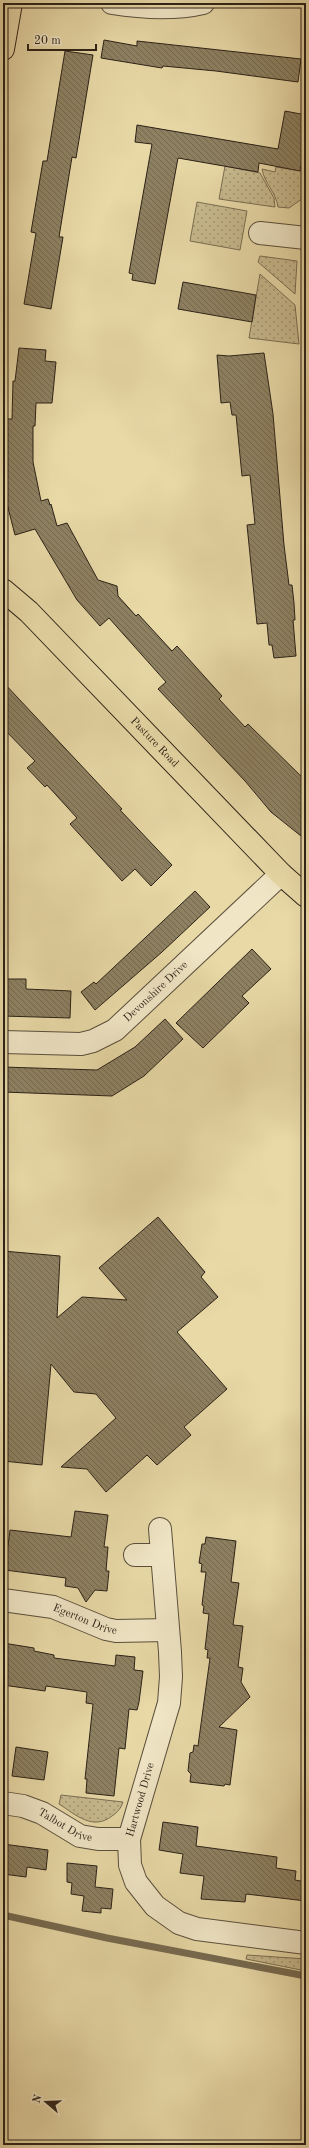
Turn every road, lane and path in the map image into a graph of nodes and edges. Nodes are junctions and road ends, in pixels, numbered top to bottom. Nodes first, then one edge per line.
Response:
1 (11, 3) edge
2 (112, 3) edge
3 (203, 3) edge
4 (3, 49) edge
5 (260, 233) dead end
6 (306, 238) edge
7 (3, 590) edge
8 (281, 874) junction
9 (306, 896) edge
10 (3, 1042) edge
11 (160, 1529) dead end
12 (135, 1555) dead end
13 (162, 1555) junction
14 (3, 1600) edge
15 (168, 1630) junction
16 (3, 1803) edge
17 (129, 1839) junction
18 (306, 1943) edge

1 - 4 main road
2 - 3 street
5 - 6 street
7 - 8 main road, Pasture Road
8 - 9 main road, Pasture Road
8 - 10 street, Devonshire Drive
11 - 13 street, Hartwood Drive
12 - 13 street
13 - 15 street, Hartwood Drive
14 - 15 street, Egerton Drive
15 - 17 street, Hartwood Drive
16 - 17 street, Talbot Drive
17 - 18 street, Hartwood Drive

